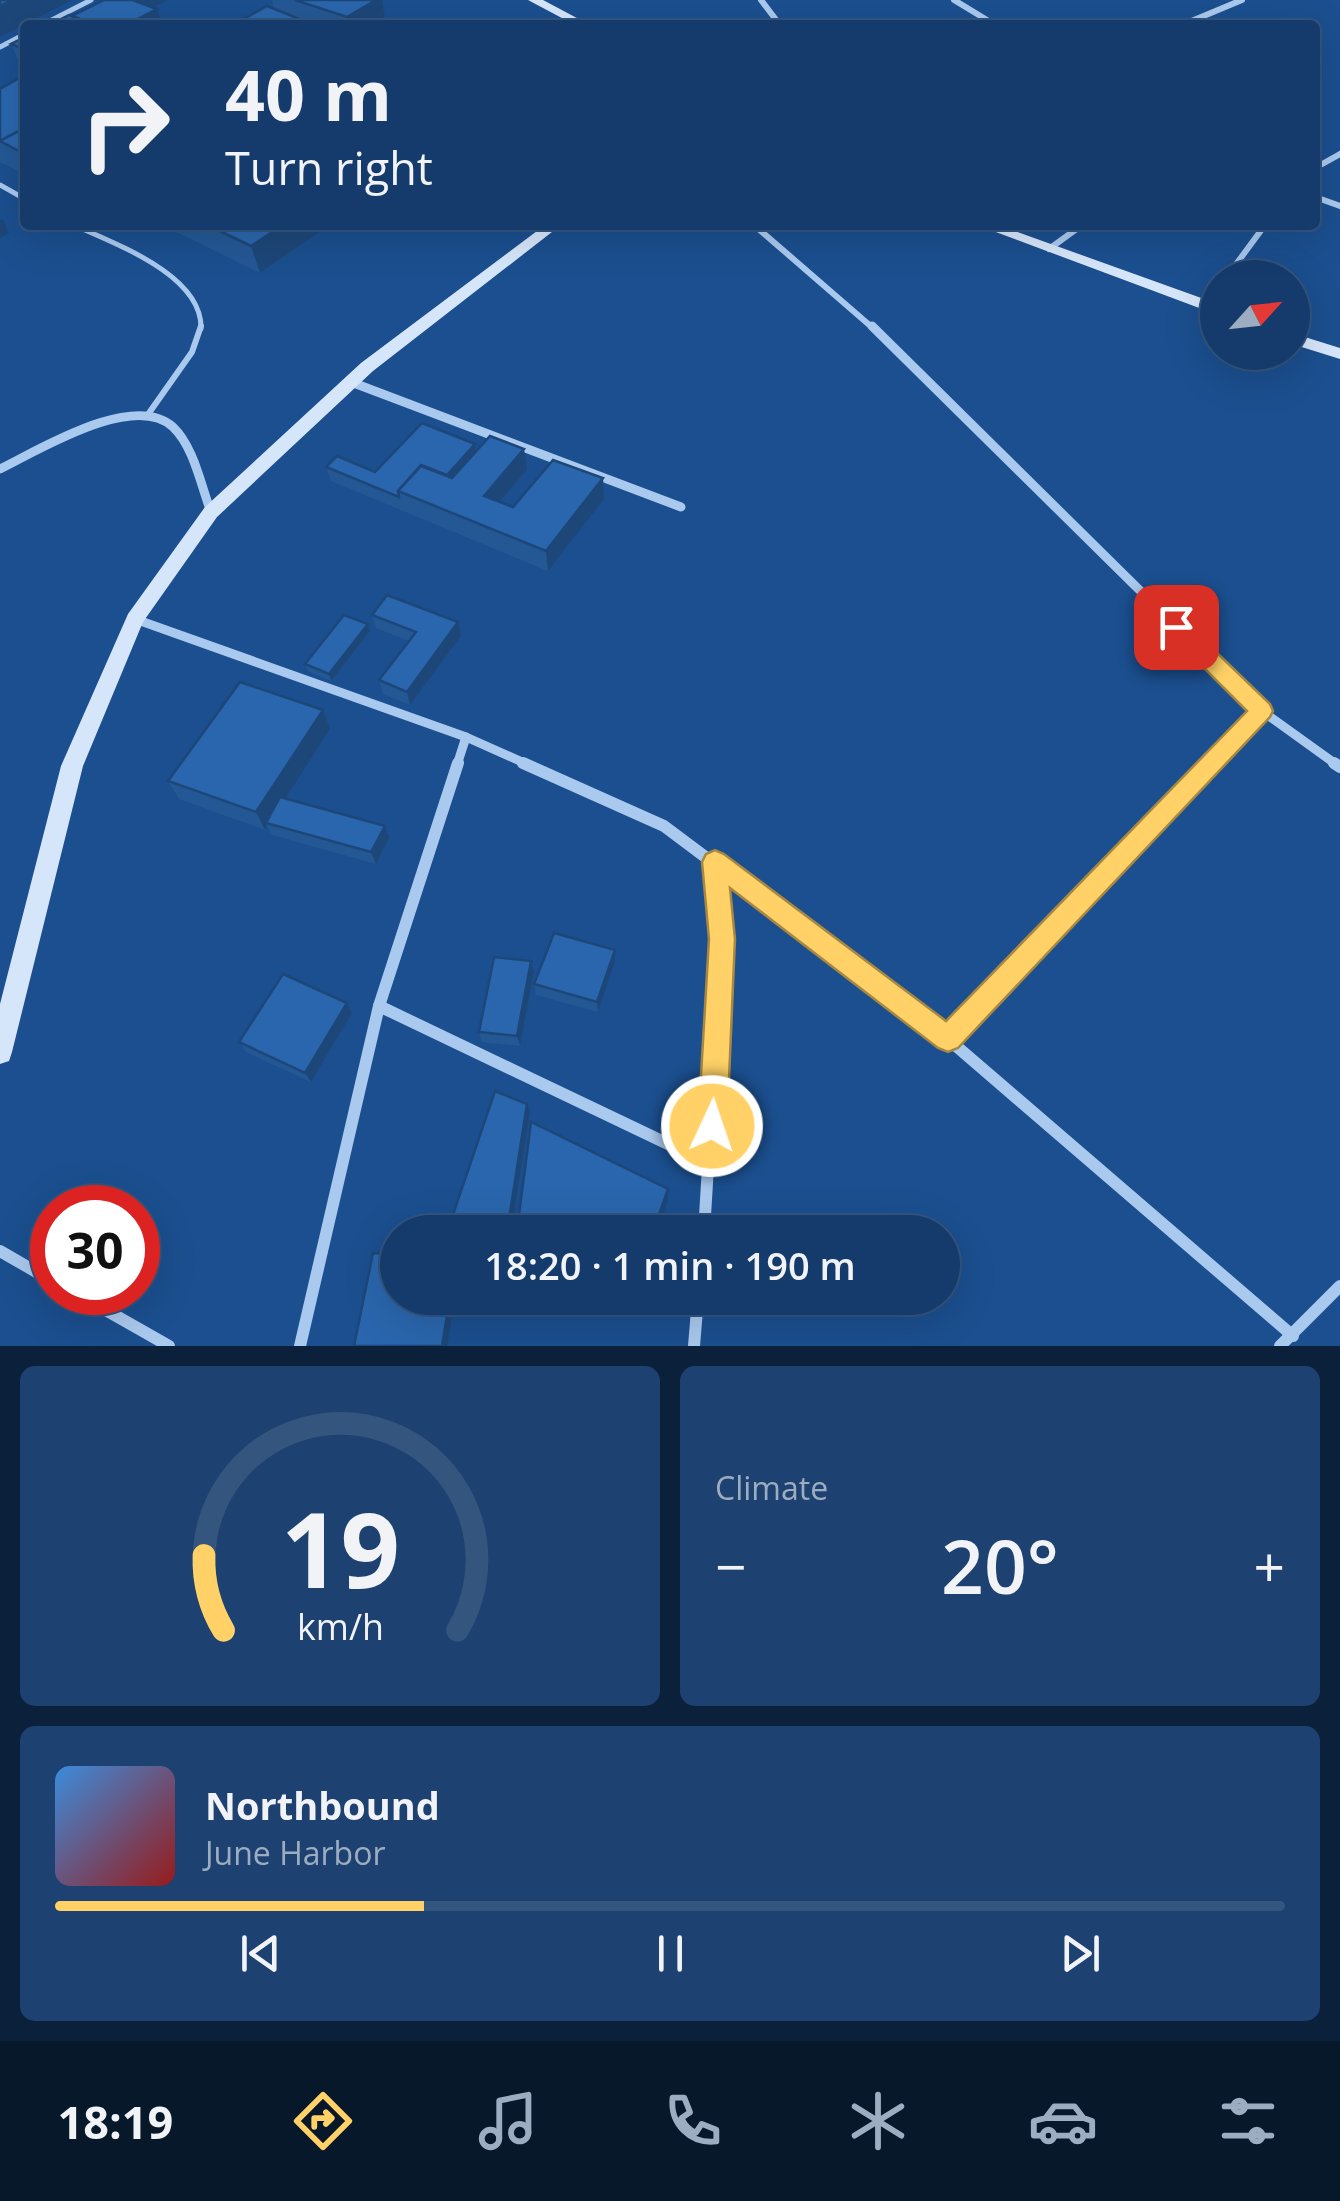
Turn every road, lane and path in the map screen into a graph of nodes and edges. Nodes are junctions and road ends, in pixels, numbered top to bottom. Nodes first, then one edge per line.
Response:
1 (91, 0) edge
2 (534, 0) edge
3 (761, 0) edge
4 (954, 0) edge
5 (1242, 0) edge
6 (52, 20) edge
7 (574, 20) edge
8 (776, 20) edge
9 (988, 20) edge
10 (1194, 20) edge
11 (84, 230) edge
12 (548, 230) edge
13 (760, 230) edge
14 (998, 230) edge
15 (1075, 230) edge
16 (1261, 230) edge
17 (1049, 249) junction
18 (1239, 260) edge
19 (1200, 304) edge
20 (1310, 344) edge
21 (1340, 354) edge
22 (351, 382) junction
23 (148, 413) junction
24 (0, 469) edge
25 (681, 507) dead end
26 (212, 512) junction
27 (135, 619) junction
28 (1262, 711) junction
29 (466, 737) junction
30 (1340, 767) edge
31 (715, 862) junction
32 (379, 1006) junction
33 (948, 1039) junction
34 (0, 1052) edge
35 (710, 1164) junction
36 (706, 1215) edge
37 (0, 1251) edge
38 (30, 1268) edge
39 (1340, 1286) edge
40 (114, 1315) edge
41 (697, 1315) edge
42 (1287, 1341) edge
43 (169, 1346) edge
44 (300, 1346) edge
45 (694, 1346) edge

1 - 6 lane
2 - 7 street
3 - 8 street
4 - 9 street
5 - 10 street
11 - 23 lane
12 - 22 street
13 - 28 street
14 - 17 street
15 - 17 street
16 - 18 street
17 - 19 street
20 - 21 street
22 - 25 street
22 - 26 street
23 - 24 street
23 - 26 street
26 - 27 street
27 - 29 street
27 - 34 street
28 - 30 street
28 - 33 street
29 - 31 street
29 - 32 street
31 - 33 street
31 - 35 street
32 - 35 street
32 - 44 street
33 - 42 street
35 - 36 street
37 - 38 street
39 - 42 street
40 - 43 street
41 - 45 street

